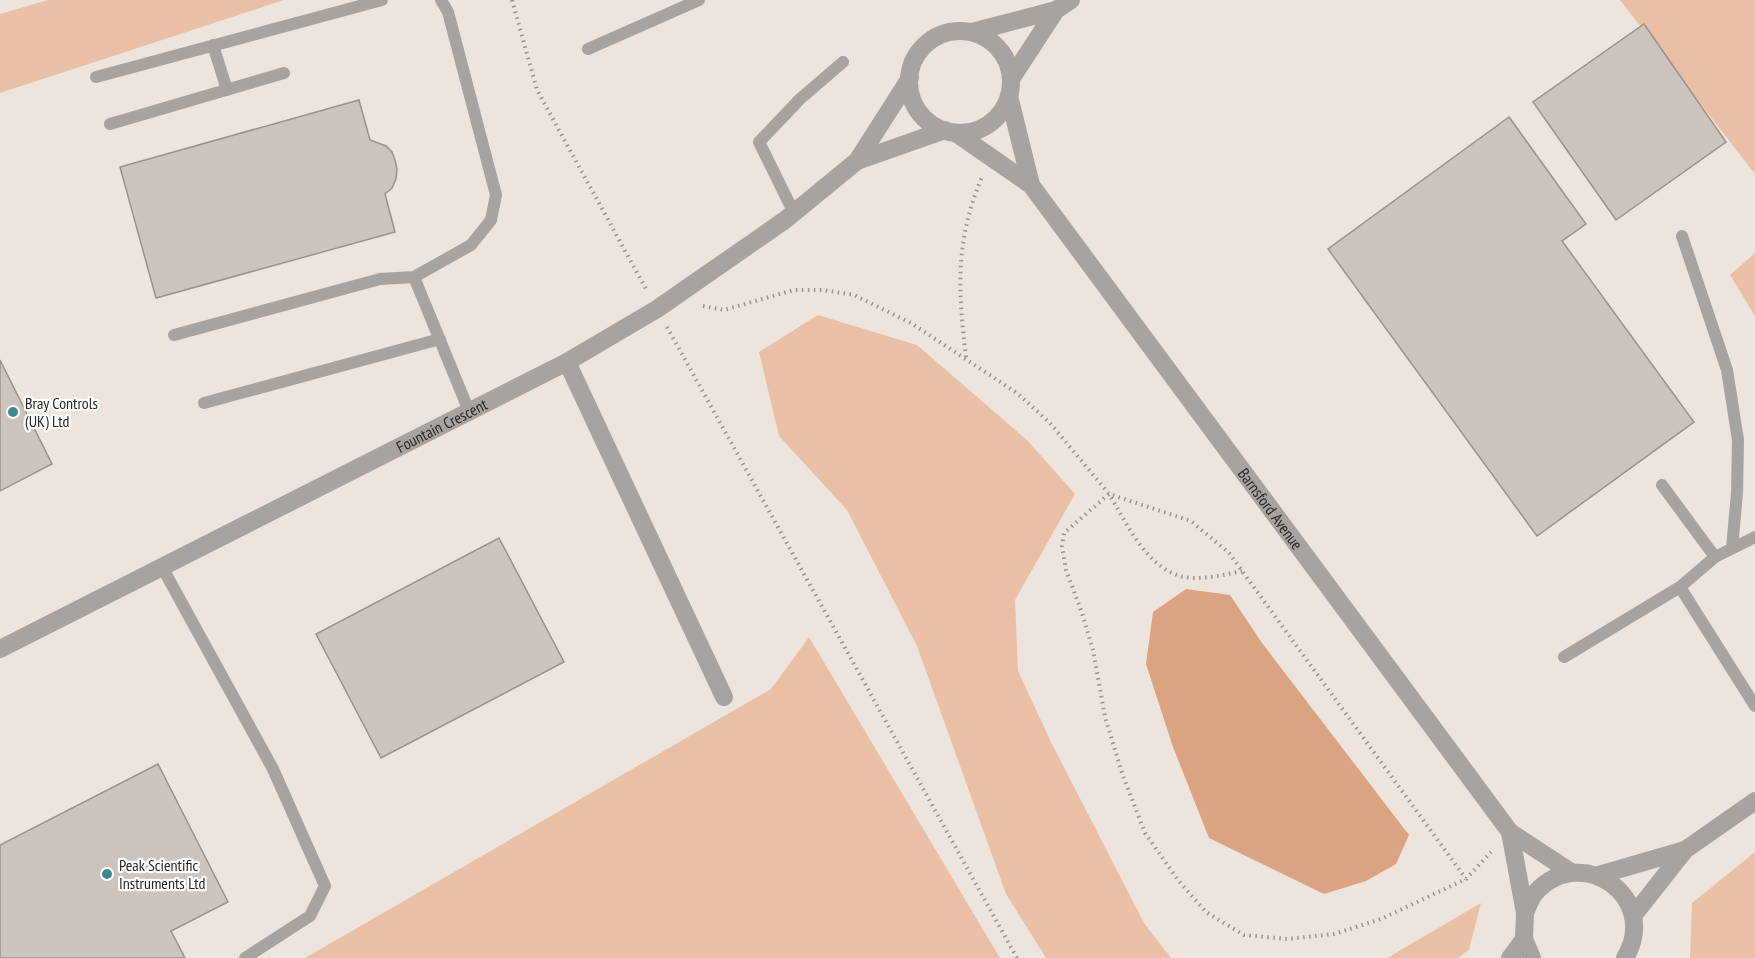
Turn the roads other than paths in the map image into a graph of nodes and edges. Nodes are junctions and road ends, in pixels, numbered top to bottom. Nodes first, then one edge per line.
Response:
1 (382, 0) edge
2 (441, 0) edge
3 (699, 0) edge
4 (1063, 5) edge
5 (972, 32) junction
6 (213, 45) junction
7 (588, 49) dead end
8 (843, 62) dead end
9 (284, 73) dead end
10 (96, 76) dead end
11 (910, 78) junction
12 (1010, 87) junction
13 (227, 90) junction
14 (111, 124) dead end
15 (950, 131) junction
16 (857, 161) junction
17 (1031, 185) junction
18 (794, 213) junction
19 (1682, 236) dead end
20 (414, 277) junction
21 (174, 336) dead end
22 (440, 339) junction
23 (567, 362) junction
24 (204, 403) dead end
25 (470, 411) junction
26 (1662, 485) dead end
27 (1755, 537) edge
28 (1732, 548) junction
29 (1715, 557) junction
30 (162, 567) junction
31 (1680, 587) junction
32 (0, 649) edge
33 (1564, 657) dead end
34 (724, 697) dead end
35 (1755, 706) edge
36 (1755, 801) edge
37 (1510, 832) junction
38 (1685, 850) junction
39 (1571, 872) junction
40 (1599, 876) junction
41 (1525, 913) junction
42 (1634, 916) junction
43 (1524, 939) junction
44 (1631, 954) edge
45 (245, 958) edge
46 (1510, 958) edge
47 (1533, 958) edge

1 - 6 lane
2 - 20 lane
3 - 7 lane
4 - 5 street
4 - 12 street
5 - 11 street
5 - 12 street
6 - 10 lane
6 - 13 lane
8 - 18 lane
9 - 13 lane
11 - 15 street
11 - 16 street, Fountain Crescent
12 - 15 street
12 - 17 street, Barnsford Avenue
13 - 14 lane
15 - 16 street, Fountain Crescent
15 - 17 street, Barnsford Avenue
16 - 18 street, Fountain Crescent
17 - 37 street, Barnsford Avenue
18 - 23 street, Fountain Crescent
19 - 28 lane
20 - 21 lane
20 - 22 lane
22 - 24 lane
22 - 25 lane
23 - 25 street, Fountain Crescent
23 - 34 street
25 - 30 street, Fountain Crescent
26 - 29 lane
27 - 28 lane
28 - 29 lane
29 - 31 lane
30 - 32 street, Fountain Crescent
30 - 45 lane
31 - 33 lane
31 - 35 lane
36 - 38 street
37 - 39 street, Barnsford Avenue
37 - 41 street, Barnsford Avenue
38 - 40 street
38 - 42 street
39 - 40 street, Barnsford Avenue
39 - 41 street, Barnsford Avenue
40 - 42 street, Barnsford Avenue
41 - 43 street, Barnsford Avenue
42 - 44 street
43 - 46 street
43 - 47 street, Barnsford Avenue

